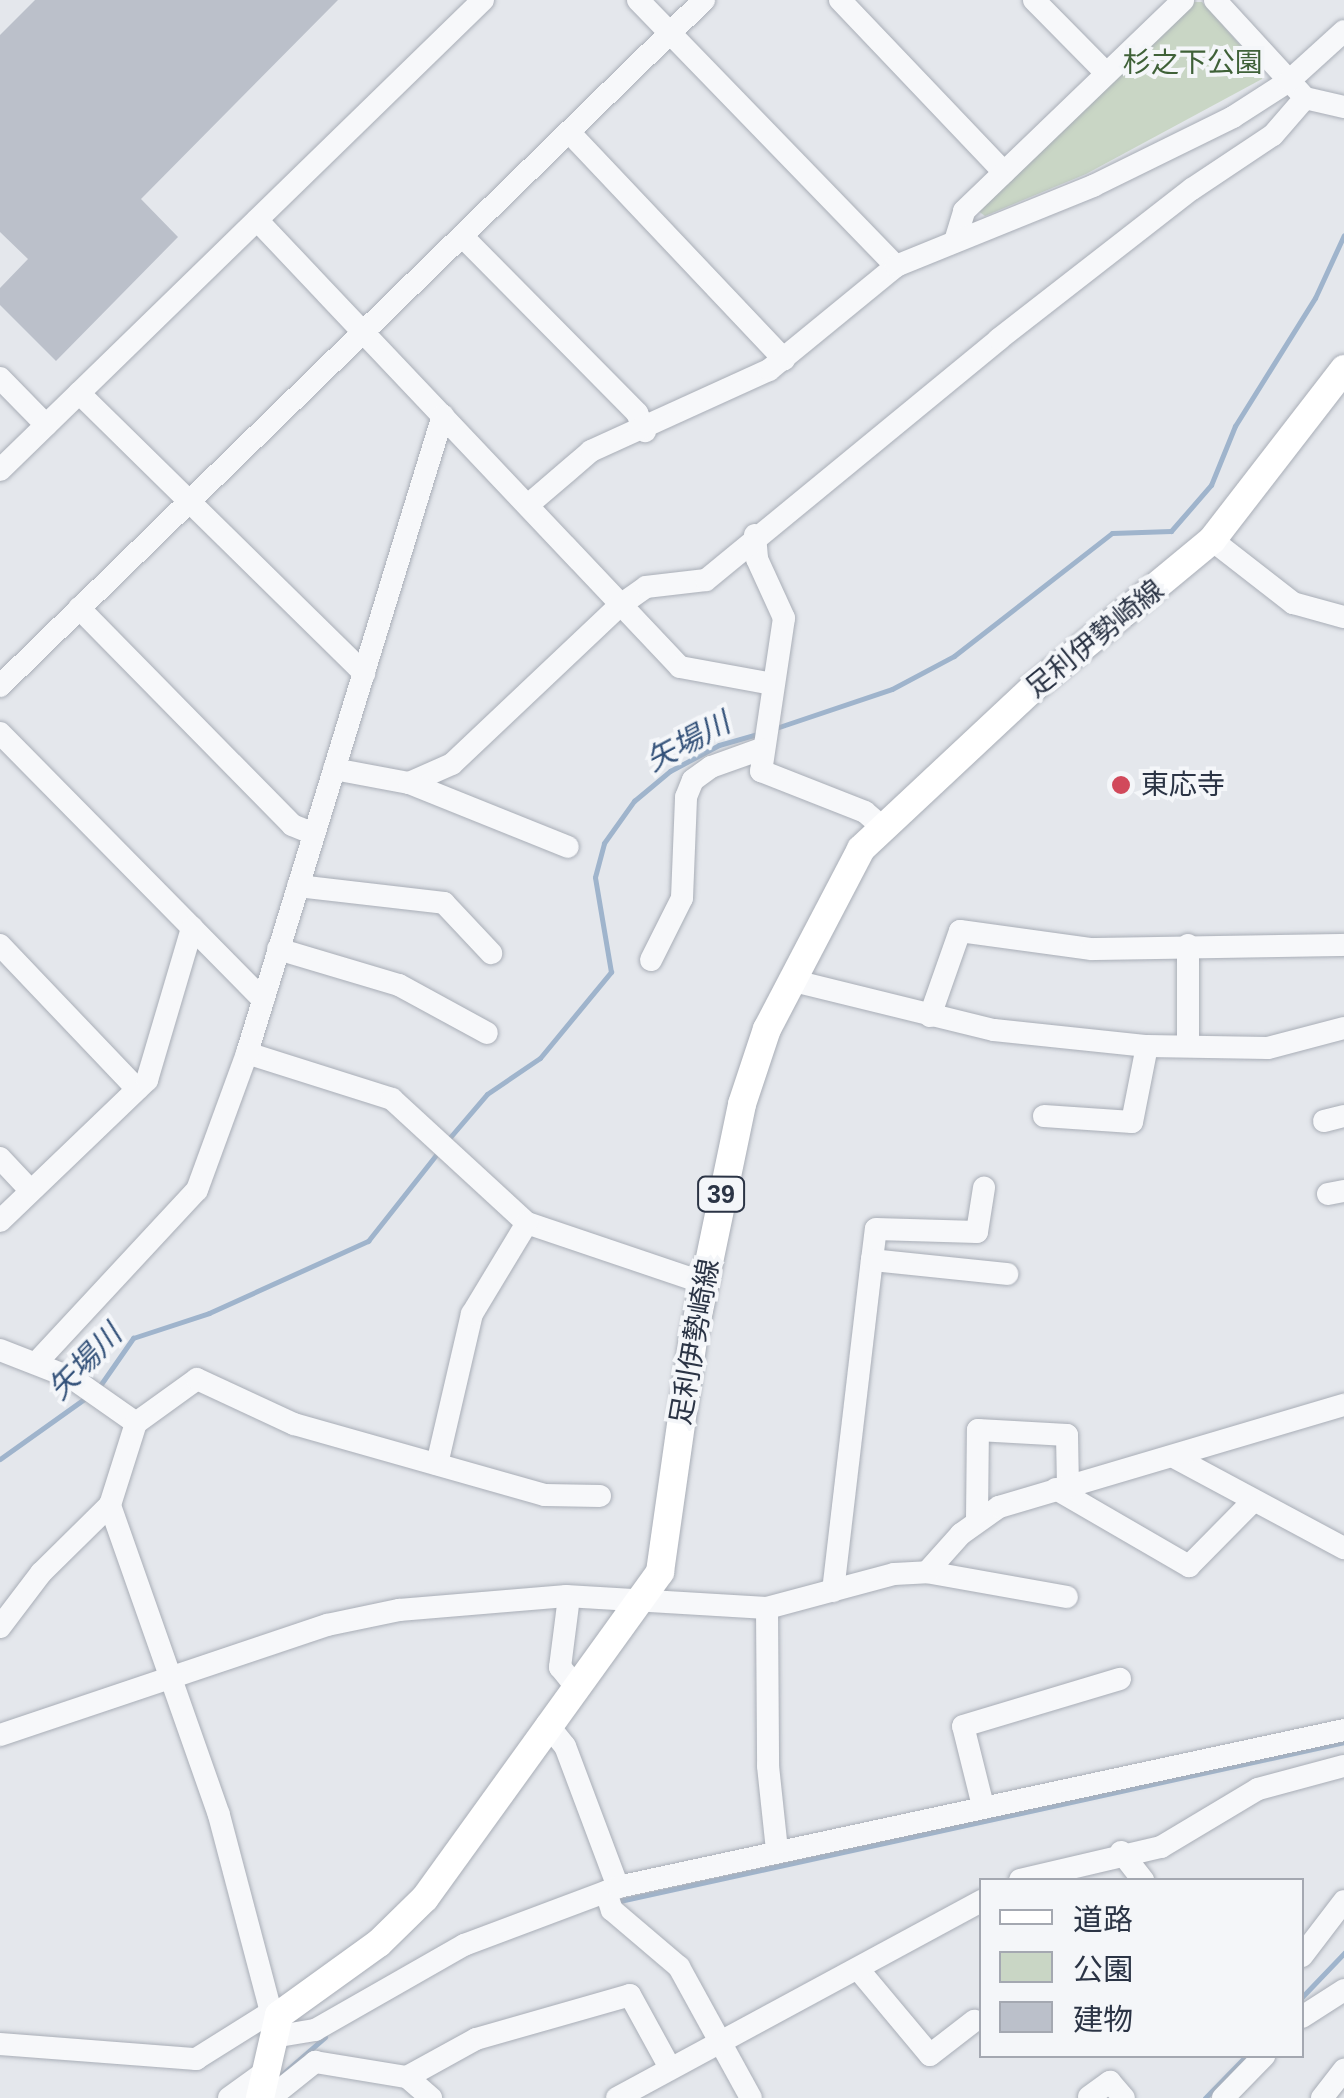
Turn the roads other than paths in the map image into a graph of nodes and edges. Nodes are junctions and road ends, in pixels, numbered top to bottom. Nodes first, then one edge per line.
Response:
1 (483, 0) edge
2 (638, 0) edge
3 (704, 0) edge
4 (840, 0) edge
5 (1034, 0) edge
6 (1183, 0) edge
7 (1215, 0) edge
8 (1344, 30) edge
9 (670, 34) junction
10 (1106, 73) junction
11 (1297, 89) junction
12 (1344, 107) edge
13 (569, 132) junction
14 (1004, 172) junction
15 (257, 220) junction
16 (462, 236) junction
17 (956, 238) junction
18 (896, 266) junction
19 (364, 332) junction
20 (784, 359) junction
21 (1344, 369) edge
22 (0, 378) edge
23 (80, 392) junction
24 (443, 415) junction
25 (46, 425) junction
26 (645, 431) junction
27 (0, 470) edge
28 (189, 502) junction
29 (528, 505) junction
30 (755, 536) junction
31 (1212, 540) junction
32 (619, 606) junction
33 (80, 608) junction
34 (1344, 617) edge
35 (364, 674) junction
36 (774, 684) junction
37 (0, 686) edge
38 (0, 734) edge
39 (761, 749) junction
40 (334, 769) junction
41 (409, 783) junction
42 (880, 825) junction
43 (314, 834) junction
44 (568, 847) dead end
45 (298, 886) junction
46 (192, 928) junction
47 (0, 945) edge
48 (1188, 945) junction
49 (1344, 945) edge
50 (278, 949) junction
51 (491, 953) dead end
52 (651, 960) dead end
53 (790, 980) junction
54 (262, 1000) junction
55 (930, 1016) junction
56 (1344, 1028) edge
57 (487, 1033) dead end
58 (1188, 1045) junction
59 (1146, 1046) junction
60 (247, 1053) junction
61 (137, 1089) junction
62 (1044, 1116) dead end
63 (0, 1158) edge
64 (984, 1188) dead end
65 (31, 1191) junction
66 (0, 1221) edge
67 (527, 1223) junction
68 (872, 1260) junction
69 (1007, 1274) dead end
70 (704, 1283) junction
71 (0, 1350) edge
72 (38, 1361) junction
73 (1344, 1404) edge
74 (136, 1423) junction
75 (1174, 1457) junction
76 (437, 1464) junction
77 (1062, 1488) junction
78 (600, 1496) dead end
79 (1253, 1501) junction
80 (110, 1505) junction
81 (978, 1520) junction
82 (1344, 1548) edge
83 (927, 1572) junction
84 (833, 1591) junction
85 (569, 1597) junction
86 (1067, 1597) dead end
87 (644, 1602) junction
88 (767, 1608) junction
89 (0, 1627) edge
90 (171, 1679) junction
91 (1120, 1679) dead end
92 (576, 1688) junction
93 (548, 1724) junction
94 (1344, 1730) edge
95 (0, 1734) edge
96 (1344, 1766) edge
97 (983, 1806) junction
98 (777, 1850) junction
99 (1121, 1852) junction
100 (1033, 1878) edge
101 (1141, 1878) edge
102 (612, 1890) junction
103 (1344, 1901) edge
104 (979, 1903) edge
105 (1304, 1953) edge
106 (858, 1968) junction
107 (1344, 1990) edge
108 (1304, 2016) edge
109 (274, 2021) junction
110 (974, 2021) dead end
111 (717, 2042) junction
112 (0, 2044) edge
113 (1262, 2058) edge
114 (670, 2068) junction
115 (1344, 2070) edge
116 (407, 2077) junction
117 (264, 2091) edge
118 (1090, 2097) edge
119 (228, 2098) edge
120 (430, 2098) edge
121 (617, 2098) edge
122 (750, 2098) edge
123 (1124, 2098) edge
124 (1223, 2098) edge
125 (1322, 2098) edge

1 - 15 street
2 - 9 street
3 - 9 street
4 - 14 street
5 - 10 street
6 - 10 street
7 - 11 street
8 - 11 street
9 - 13 street
9 - 18 street
10 - 14 street
11 - 12 street
11 - 17 street
11 - 30 street
13 - 16 street
13 - 20 street
14 - 17 street
15 - 19 street
15 - 23 street
16 - 19 street
16 - 26 street
17 - 18 street
18 - 20 street
19 - 24 street
19 - 28 street
20 - 26 street
21 - 31 main road, 足利伊勢崎線 / 39
22 - 25 street
23 - 25 street
23 - 28 street
24 - 29 street
24 - 35 street
25 - 27 street
26 - 29 street
28 - 33 street
28 - 35 street
29 - 32 street
30 - 32 street
30 - 36 street
31 - 34 street
31 - 42 main road, 足利伊勢崎線 / 39
32 - 36 street
32 - 41 street
33 - 37 street
33 - 43 street
35 - 40 street
36 - 39 street
38 - 46 street
39 - 42 street
39 - 52 street
40 - 41 street
40 - 43 street
41 - 44 street
42 - 53 main road, 足利伊勢崎線 / 39
43 - 45 street
45 - 50 street
45 - 51 street
46 - 54 street
46 - 61 street
47 - 61 street
48 - 49 street
48 - 55 street
48 - 58 street
50 - 54 street
50 - 57 street
53 - 55 street
53 - 70 main road, 足利伊勢崎線 / 39
54 - 60 street
55 - 59 street
56 - 58 street
58 - 59 street
59 - 62 street
60 - 67 street
60 - 72 street
61 - 65 street
63 - 65 street
64 - 68 street
65 - 66 street
67 - 70 street
67 - 76 street
68 - 69 street
68 - 84 street
70 - 87 main road, 足利伊勢崎線 / 39
71 - 72 street
72 - 74 street
73 - 75 street
74 - 76 street
74 - 80 street
75 - 77 street
75 - 79 street
76 - 78 street
77 - 79 street
77 - 81 street
77 - 81 street
79 - 82 street
80 - 89 street
80 - 90 street
81 - 83 street
83 - 84 street
83 - 86 street
84 - 88 street
85 - 87 street
85 - 90 street
85 - 92 street
87 - 88 street
87 - 92 main road, 足利伊勢崎線 / 39
88 - 98 street
90 - 95 street
90 - 109 street
91 - 97 street
92 - 93 main road, 足利伊勢崎線 / 39
93 - 102 street
93 - 109 main road, 足利伊勢崎線 / 39
94 - 97 street
96 - 99 street
97 - 98 street
98 - 102 street
99 - 100 street
99 - 101 street
102 - 109 street
102 - 111 street
103 - 105 street
104 - 106 street
106 - 110 street
106 - 111 street
107 - 108 street
109 - 112 street
109 - 117 main road
111 - 114 street
111 - 122 street
113 - 124 street
114 - 116 street
114 - 121 street
115 - 125 street
116 - 117 street
116 - 120 street
117 - 119 street
118 - 123 street

